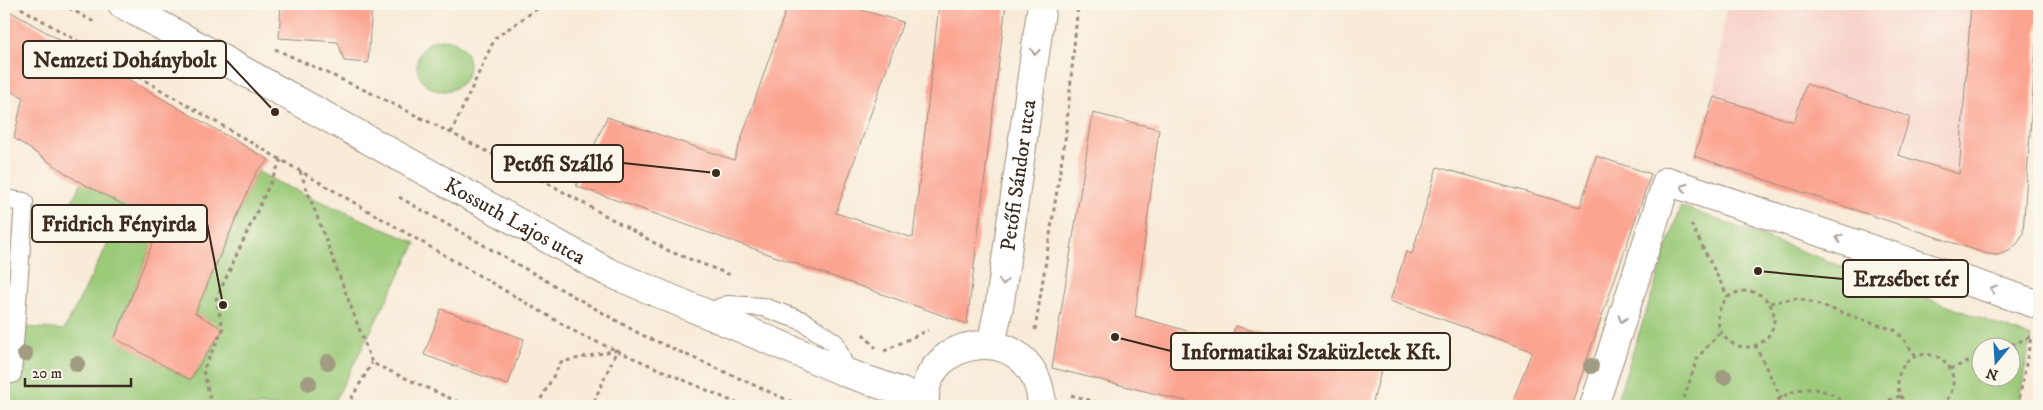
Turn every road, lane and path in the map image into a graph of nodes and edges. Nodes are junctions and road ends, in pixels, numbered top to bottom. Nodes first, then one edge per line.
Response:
1 (14, 4) edge
2 (122, 4) edge
3 (544, 4) edge
4 (1042, 4) edge
5 (1078, 4) edge
6 (269, 46) dead end
7 (451, 133) junction
8 (281, 160) junction
9 (300, 171) junction
10 (4, 199) edge
11 (1690, 222) dead end
12 (742, 280) dead end
13 (1728, 296) junction
14 (1770, 303) junction
15 (2039, 304) edge
16 (858, 329) dead end
17 (1721, 331) junction
18 (2022, 334) dead end
19 (1034, 337) dead end
20 (2031, 337) junction
21 (2020, 341) edge
22 (991, 345) junction
23 (1755, 345) junction
24 (617, 350) junction
25 (880, 353) dead end
26 (1916, 356) junction
27 (1970, 361) edge
28 (372, 363) junction
29 (1950, 369) junction
30 (12, 374) dead end
31 (1900, 396) junction
32 (1780, 398) junction
33 (1054, 400) edge
34 (925, 403) edge
35 (212, 406) edge
36 (347, 406) edge
37 (467, 406) edge
38 (537, 406) edge
39 (592, 406) edge
40 (743, 406) edge
41 (749, 406) edge
42 (1110, 406) edge
43 (1594, 406) edge
44 (1681, 406) edge
45 (1771, 406) edge
46 (1785, 406) edge
47 (1847, 406) edge
48 (1874, 406) edge
49 (1911, 406) edge
50 (1940, 406) edge
51 (2018, 406) edge

1 - 8 path
2 - 34 street, Kossuth Lajos utca
3 - 7 path
4 -> 22 street, Petőfi Sándor utca
5 - 19 path
6 - 7 path
7 - 12 path
8 - 9 path
8 - 35 path
9 - 24 path
9 - 28 path
10 - 30 lane
11 - 13 path
13 - 14 path
13 - 17 path
14 - 23 path
14 - 26 path
15 -> 43 street
16 - 25 path
17 - 23 path
17 - 44 path
18 - 20 path
20 - 21 path
20 - 51 path
22 - 33 street
22 - 34 street
23 - 32 path
24 - 38 path
24 - 39 path
24 - 40 path
26 - 29 path
26 - 31 path
27 - 29 path
28 - 36 path
28 - 37 path
29 - 50 path
31 - 48 path
31 - 49 path
32 - 45 path
32 - 46 path
32 - 47 path
33 - 42 path
40 - 41 path

